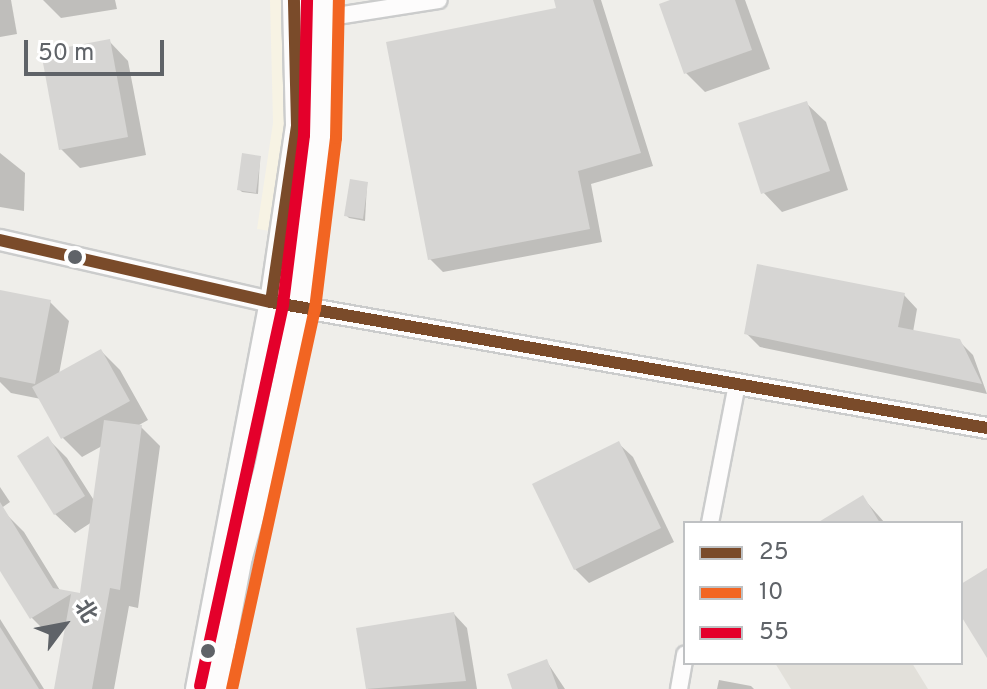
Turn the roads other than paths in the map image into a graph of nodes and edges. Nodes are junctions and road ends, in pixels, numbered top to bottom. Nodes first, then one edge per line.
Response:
1 (294, 0) edge
2 (439, 0) edge
3 (324, 9) edge
4 (0, 240) edge
5 (271, 302) junction
6 (299, 307) junction
7 (737, 384) junction
8 (987, 428) edge
9 (710, 521) edge
10 (683, 665) edge
11 (197, 689) edge
12 (216, 689) edge
13 (679, 689) edge

1 - 5 main road
2 - 3 street
3 - 6 main road
4 - 5 street
5 - 6 street
5 - 11 main road
6 - 7 street
6 - 12 main road
7 - 8 street
7 - 9 street
10 - 13 street

